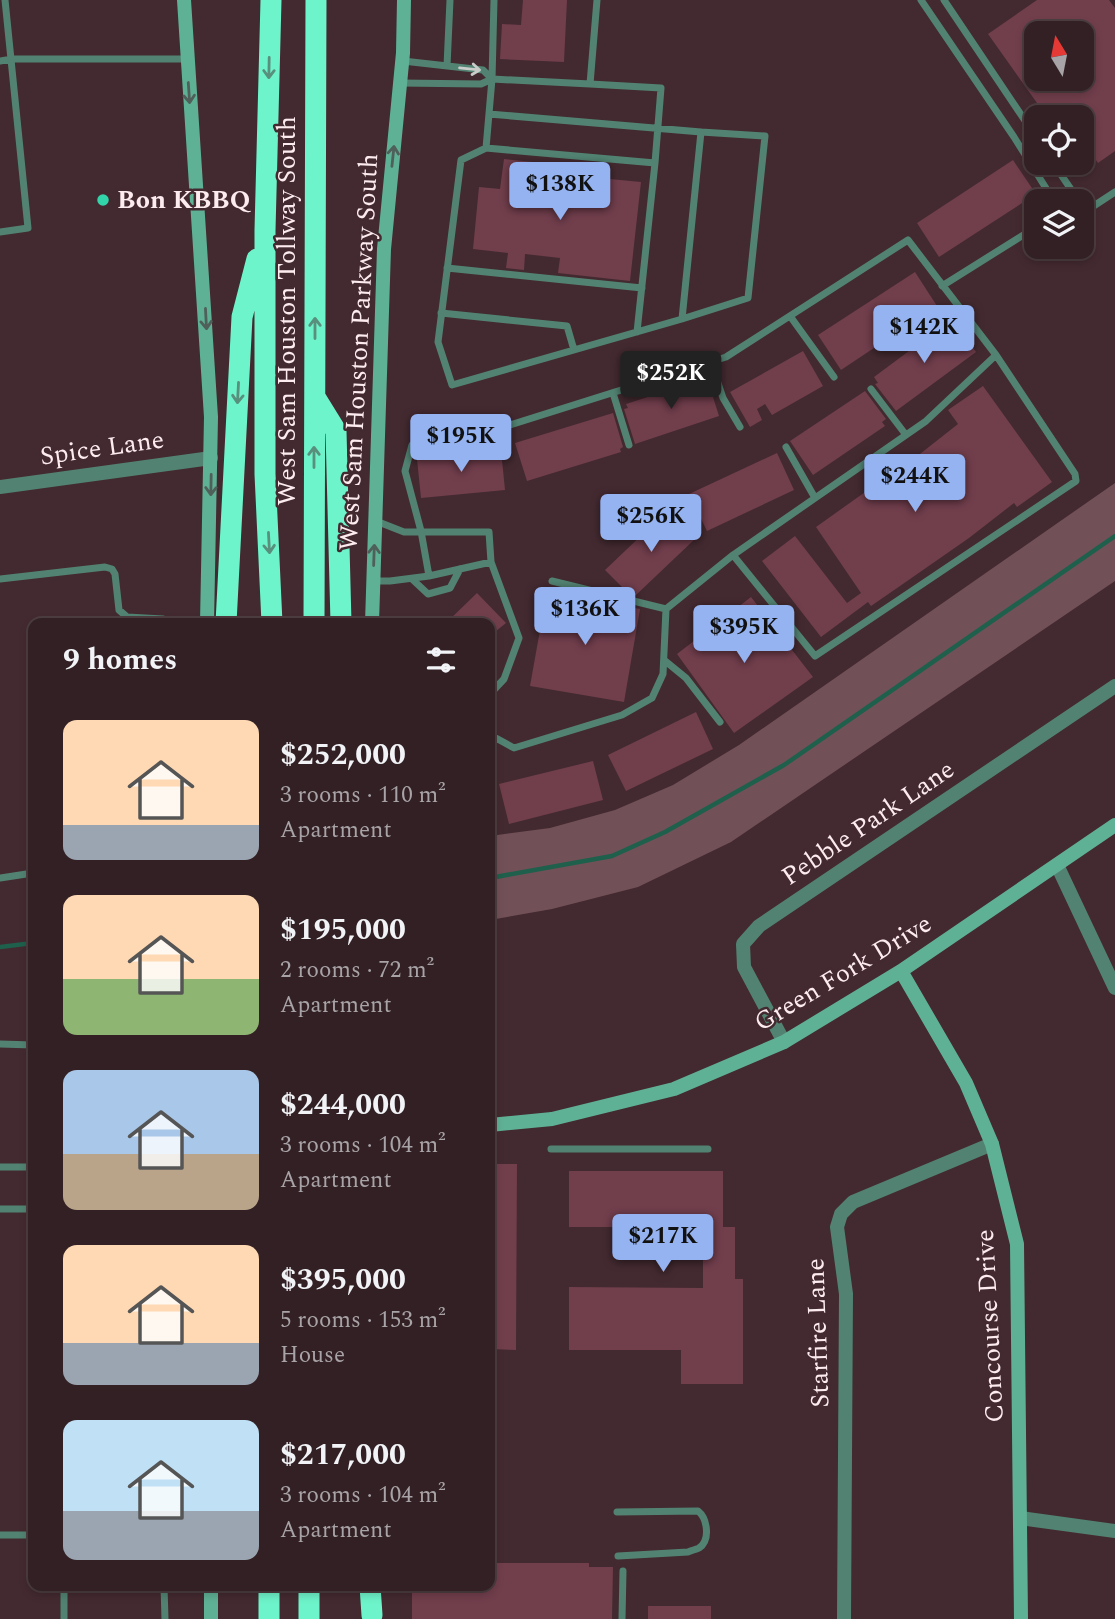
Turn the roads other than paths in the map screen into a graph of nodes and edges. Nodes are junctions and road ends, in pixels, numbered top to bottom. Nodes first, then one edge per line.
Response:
1 (5, 0) edge
2 (184, 0) edge
3 (271, 0) edge
4 (316, 0) edge
5 (404, 0) edge
6 (450, 0) edge
7 (494, 0) edge
8 (597, 0) edge
9 (921, 0) edge
10 (944, 0) edge
11 (12, 59) junction
12 (186, 59) junction
13 (0, 61) edge
14 (402, 61) junction
15 (447, 66) junction
16 (492, 79) junction
17 (400, 83) junction
18 (590, 84) junction
19 (489, 114) junction
20 (1024, 119) edge
21 (658, 129) junction
22 (701, 132) junction
23 (486, 148) junction
24 (655, 163) junction
25 (1046, 189) edge
26 (1115, 192) edge
27 (1094, 206) edge
28 (265, 230) junction
29 (0, 232) edge
30 (1024, 234) edge
31 (447, 268) junction
32 (942, 286) junction
33 (642, 288) junction
34 (442, 313) junction
35 (790, 316) junction
36 (682, 318) junction
37 (637, 332) junction
38 (574, 350) junction
39 (996, 355) junction
40 (711, 362) junction
41 (834, 377) dead end
42 (871, 389) dead end
43 (613, 393) junction
44 (315, 396) junction
45 (740, 427) dead end
46 (906, 435) junction
47 (629, 445) dead end
48 (786, 447) dead end
49 (211, 458) junction
50 (0, 487) edge
51 (815, 498) junction
52 (375, 521) junction
53 (421, 531) junction
54 (733, 555) junction
55 (491, 562) junction
56 (460, 569) junction
57 (429, 576) junction
58 (0, 579) edge
59 (412, 579) junction
60 (373, 581) junction
61 (552, 581) dead end
62 (666, 609) junction
63 (145, 618) edge
64 (207, 618) edge
65 (226, 618) edge
66 (272, 618) edge
67 (314, 618) edge
68 (341, 618) edge
69 (372, 618) edge
70 (664, 660) junction
71 (1115, 686) edge
72 (495, 689) edge
73 (720, 722) dead end
74 (495, 738) edge
75 (1115, 825) edge
76 (1057, 865) junction
77 (28, 874) edge
78 (0, 878) edge
79 (901, 971) junction
80 (1115, 988) edge
81 (784, 1042) junction
82 (0, 1044) edge
83 (28, 1045) edge
84 (495, 1125) edge
85 (992, 1144) junction
86 (551, 1149) dead end
87 (708, 1149) dead end
88 (0, 1167) edge
89 (28, 1167) edge
90 (0, 1209) edge
91 (28, 1209) edge
92 (617, 1512) dead end
93 (1020, 1518) junction
94 (1115, 1531) edge
95 (0, 1535) edge
96 (28, 1535) edge
97 (618, 1556) dead end
98 (623, 1571) dead end
99 (64, 1591) edge
100 (164, 1591) edge
101 (211, 1591) edge
102 (269, 1591) edge
103 (309, 1591) edge
104 (371, 1591) edge
105 (372, 1617) edge
106 (64, 1619) edge
107 (165, 1619) edge
108 (211, 1619) edge
109 (269, 1619) edge
110 (309, 1619) edge
111 (622, 1619) edge
112 (844, 1619) edge
113 (1021, 1619) edge

1 - 11 lane
2 - 12 street
3 -> 28 highway, West Sam Houston Tollway South
44 -> 4 highway, West Sam Houston Tollway South
5 - 14 street, West Sam Houston Parkway South
6 - 15 lane
7 - 16 lane
8 - 18 lane
9 - 25 lane
10 - 20 lane
11 - 12 lane
11 - 13 lane
11 - 29 lane
12 -> 49 street
14 - 15 lane
14 - 17 street, West Sam Houston Parkway South
15 -> 16 lane
16 - 17 lane
16 - 18 lane
16 - 19 lane
52 -> 17 street, West Sam Houston Parkway South
18 - 21 lane
19 - 21 lane
19 - 23 lane
21 - 22 lane
21 - 24 lane
22 - 36 lane
22 - 36 lane
23 - 24 lane
23 - 31 lane
24 - 33 lane
26 - 27 lane
28 -> 65 highway
28 -> 66 highway, West Sam Houston Tollway South
30 - 32 lane
31 - 33 lane
31 - 34 lane
32 - 35 lane
32 - 39 lane
33 - 37 lane
34 - 38 lane
34 - 38 lane
35 - 40 lane
35 - 41 lane
36 - 37 lane
37 - 38 lane
39 - 46 lane
39 - 54 lane
40 - 43 lane
40 - 45 lane
42 - 46 lane
43 - 47 lane
43 - 53 lane
67 -> 44 highway, West Sam Houston Tollway South
44 - 68 highway
46 - 51 lane
48 - 51 lane
49 - 50 street, Spice Lane
49 -> 64 street
51 - 54 lane
52 - 53 lane
60 -> 52 street, West Sam Houston Parkway South
53 - 55 lane
53 - 57 lane
54 - 62 lane
55 - 56 lane
55 - 72 lane
56 - 57 lane
56 - 59 lane
57 - 59 lane
58 - 63 lane
59 - 60 lane
60 - 69 street, West Sam Houston Parkway South
61 - 62 lane
62 - 70 lane
70 - 73 lane
70 - 74 lane
71 - 81 street, Pebble Park Lane
75 - 76 street, Green Fork Drive
76 - 79 street, Green Fork Drive
76 - 80 street
77 - 78 lane
79 - 81 street, Green Fork Drive
79 - 85 street, Concourse Drive
81 - 84 street, Green Fork Drive
82 - 83 lane
85 - 93 street, Concourse Drive
85 - 112 street, Starfire Lane
86 - 87 lane
88 - 89 lane
90 - 91 lane
92 - 97 lane
93 - 94 street
93 - 113 street, Concourse Drive
95 - 96 lane
98 - 111 lane
99 - 106 lane
100 - 107 lane
101 - 108 street
102 - 109 highway
103 - 110 highway
104 - 105 highway

